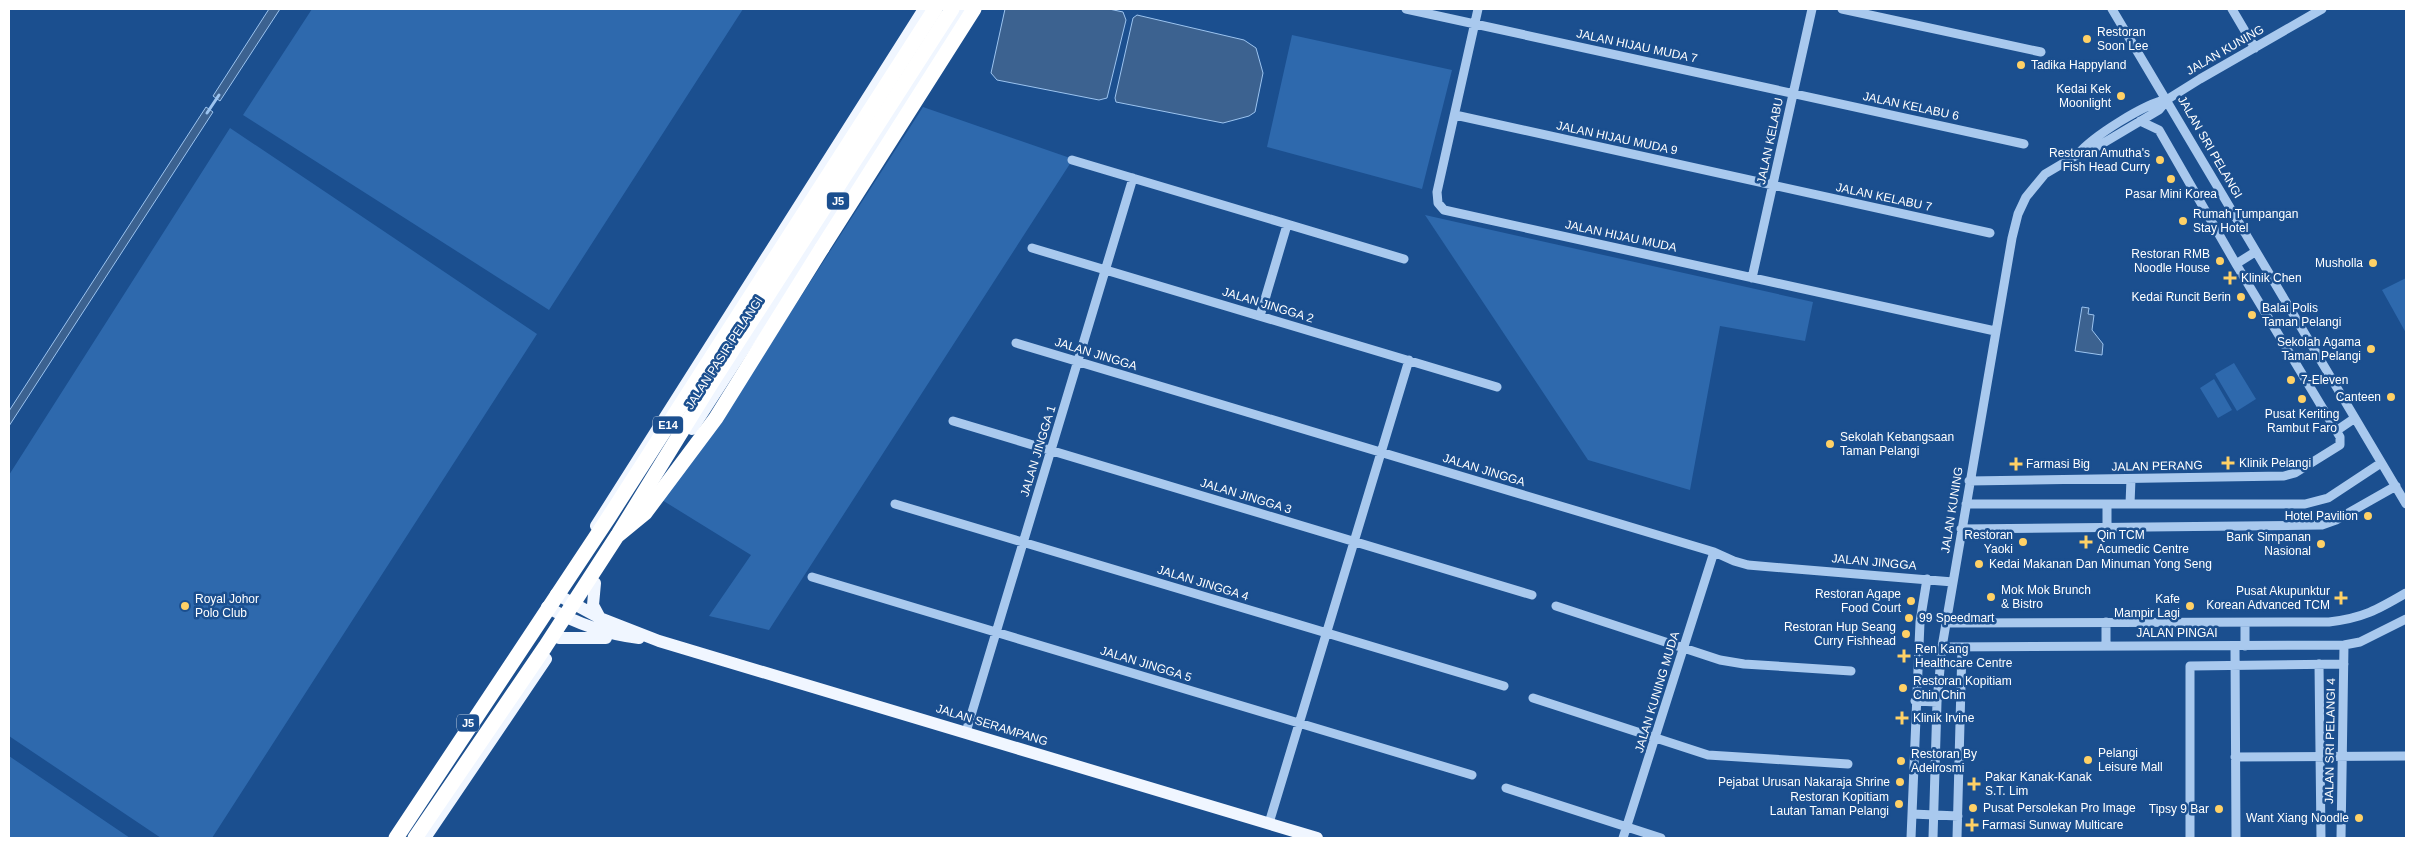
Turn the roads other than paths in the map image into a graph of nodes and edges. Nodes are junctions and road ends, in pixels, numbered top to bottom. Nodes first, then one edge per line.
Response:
1 (924, 9) edge
2 (935, 9) edge
3 (952, 9) edge
4 (963, 9) edge
5 (974, 9) edge
6 (1406, 9) edge
7 (1478, 9) edge
8 (1812, 9) edge
9 (1842, 9) edge
10 (2112, 9) edge
11 (2232, 9) edge
12 (2322, 9) edge
13 (1475, 23) junction
14 (2255, 48) junction
15 (2041, 52) dead end
16 (1793, 93) junction
17 (2168, 99) junction
18 (1455, 115) junction
19 (2140, 121) junction
20 (2024, 144) dead end
21 (2077, 155) junction
22 (1072, 160) dead end
23 (1133, 178) junction
24 (1773, 185) junction
25 (1287, 225) junction
26 (1990, 233) dead end
27 (1032, 248) dead end
28 (2256, 252) junction
29 (1404, 260) dead end
30 (2236, 264) junction
31 (1106, 270) junction
32 (1752, 278) junction
33 (1260, 316) junction
34 (1995, 331) junction
35 (1016, 343) dead end
36 (1409, 360) junction
37 (1078, 362) junction
38 (1497, 387) dead end
39 (2355, 418) junction
40 (953, 421) dead end
41 (2336, 431) junction
42 (1051, 451) junction
43 (1381, 452) junction
44 (2381, 463) junction
45 (2131, 479) junction
46 (1969, 481) junction
47 (2396, 486) junction
48 (895, 504) dead end
49 (1966, 504) junction
50 (2107, 504) junction
51 (2130, 504) junction
52 (2406, 504) edge
53 (2107, 528) junction
54 (1961, 529) junction
55 (617, 536) junction
56 (1354, 541) junction
57 (1023, 542) junction
58 (1714, 552) junction
59 (812, 577) dead end
60 (1927, 579) junction
61 (1953, 582) junction
62 (595, 583) junction
63 (2406, 593) edge
64 (556, 594) junction
65 (1532, 595) dead end
66 (1556, 606) dead end
67 (547, 608) junction
68 (579, 608) junction
69 (600, 618) junction
70 (2406, 619) edge
71 (571, 621) junction
72 (2106, 622) junction
73 (2245, 622) junction
74 (1946, 623) junction
75 (996, 632) junction
76 (1326, 633) junction
77 (623, 636) junction
78 (559, 638) junction
79 (659, 641) junction
80 (2344, 645) junction
81 (2106, 646) junction
82 (2235, 646) junction
83 (2245, 646) junction
84 (1942, 647) junction
85 (1962, 647) junction
86 (1684, 648) junction
87 (2235, 664) junction
88 (2319, 664) junction
89 (2344, 664) junction
90 (1851, 671) dead end
91 (1504, 686) dead end
92 (1533, 698) dead end
93 (1915, 701) junction
94 (1937, 702) junction
95 (1299, 723) junction
96 (966, 732) junction
97 (1656, 736) junction
98 (2320, 756) junction
99 (2342, 756) junction
100 (2406, 756) edge
101 (2235, 757) junction
102 (1848, 764) dead end
103 (1472, 775) dead end
104 (1506, 788) dead end
105 (1912, 814) junction
106 (1933, 815) junction
107 (1958, 816) junction
108 (1269, 823) junction
109 (1627, 827) junction
110 (389, 838) edge
111 (396, 838) edge
112 (414, 838) edge
113 (425, 838) edge
114 (1317, 838) edge
115 (1623, 838) edge
116 (1661, 838) edge
117 (1911, 838) edge
118 (1932, 838) edge
119 (1957, 838) edge
120 (2190, 838) edge
121 (2236, 838) edge
122 (2320, 838) edge
123 (2341, 838) edge

1 - 64 main road, JALAN PASIR PELANGI / J5
2 - 111 highway, E14, bridge
3 - 55 highway, E14
4 - 62 main road, JALAN PASIR PELANGI / J5
5 - 55 highway, bridge
6 - 13 street, JALAN HIJAU MUDA 7
7 - 13 street, JALAN HIJAU MUDA
8 - 16 street, JALAN KELABU
9 - 15 street
10 - 17 street, JALAN SRI PELANGI
11 - 14 street
12 - 14 street, JALAN KUNING
13 - 16 street, JALAN HIJAU MUDA 7
13 - 18 street, JALAN HIJAU MUDA
14 - 17 street, JALAN KUNING
16 - 20 street, JALAN KELABU 6
16 - 24 street, JALAN KELABU
17 - 19 street, JALAN KUNING
17 - 21 street, JALAN KUNING
17 - 28 street, JALAN SRI PELANGI
18 - 24 street, JALAN HIJAU MUDA 9
18 - 32 street, JALAN HIJAU MUDA
19 - 21 street, JALAN KUNING
19 - 30 street
21 - 34 street, JALAN KUNING
22 - 23 street
23 - 25 street
23 - 31 street, JALAN JINGGA 1
24 - 26 street, JALAN KELABU 7
24 - 32 street, JALAN KELABU
25 - 29 street
25 - 33 street
27 - 31 street, JALAN JINGGA 2
28 - 30 street
28 - 39 street, JALAN SRI PELANGI
30 - 41 street
31 - 33 street, JALAN JINGGA 2
31 - 37 street, JALAN JINGGA 1
32 - 34 street, JALAN HIJAU MUDA
33 - 36 street, JALAN JINGGA 2
34 - 46 street, JALAN KUNING
35 - 37 street, JALAN JINGGA
36 - 38 street, JALAN JINGGA 2
36 - 43 street
37 - 42 street, JALAN JINGGA 1
37 - 43 street, JALAN JINGGA
39 - 41 street
39 - 44 street, JALAN SRI PELANGI
40 - 42 street, JALAN JINGGA 3
41 - 45 street, JALAN PERANG
42 - 56 street, JALAN JINGGA 3
42 - 57 street, JALAN JINGGA 1
43 - 56 street
43 - 58 street, JALAN JINGGA
44 - 47 street, JALAN SRI PELANGI
44 - 51 street
45 - 46 street, JALAN PERANG
45 - 51 street
46 - 49 street, JALAN KUNING
47 - 52 street, JALAN SRI PELANGI
47 - 53 street
48 - 57 street, JALAN JINGGA 4
49 - 50 street
49 - 54 street, JALAN KUNING
50 - 51 street
50 - 53 street
53 - 54 street
54 - 61 street, JALAN KUNING
55 - 112 highway, E14, bridge
56 - 65 street, JALAN JINGGA 3
56 - 76 street
57 - 75 street, JALAN JINGGA 1
57 - 76 street, JALAN JINGGA 4
58 - 60 street, JALAN JINGGA
58 - 86 street, JALAN KUNING MUDA
59 - 75 street, JALAN JINGGA 5
60 - 61 street, JALAN JINGGA
60 - 93 street
61 - 74 street, JALAN KUNING
62 - 68 main road, JALAN PASIR PELANGI / J5
62 - 69 main road
63 - 73 street
64 - 67 main road, JALAN PASIR PELANGI / J5
64 - 68 main road, JALAN SERAMPANG
66 - 86 street
67 - 71 main road, JALAN SERAMPANG
67 - 110 main road, JALAN PASIR PELANGI / J5
68 - 69 main road, JALAN SERAMPANG
68 - 71 main road, JALAN PASIR PELANGI / J5
69 - 79 main road, JALAN SERAMPANG
70 - 80 street, JALAN PINGAI
71 - 77 main road, JALAN SERAMPANG
71 - 78 main road, JALAN PASIR PELANGI / J5
72 - 73 street
72 - 74 street
72 - 81 street
73 - 83 street
74 - 84 street, JALAN KUNING
75 - 95 street, JALAN JINGGA 5
75 - 96 street, JALAN JINGGA 1
76 - 91 street, JALAN JINGGA 4
76 - 95 street
77 - 78 main road
77 - 79 main road, JALAN SERAMPANG
78 - 113 main road, JALAN PASIR PELANGI / J5
79 - 96 main road, JALAN SERAMPANG
80 - 83 street, JALAN PINGAI
80 - 89 street, JALAN SRI PELANGI 4
81 - 82 street, JALAN PINGAI
81 - 85 street, JALAN PINGAI
82 - 83 street, JALAN PINGAI
82 - 87 street
84 - 85 street, JALAN PINGAI
84 - 94 street, JALAN KUNING
85 - 107 street
86 - 90 street
86 - 97 street, JALAN KUNING MUDA
87 - 88 street
87 - 101 street
87 - 120 street
88 - 89 street
88 - 98 street
89 - 99 street, JALAN SRI PELANGI 4
92 - 97 street
93 - 94 street
93 - 105 street
94 - 106 street, JALAN KUNING
95 - 103 street, JALAN JINGGA 5
95 - 108 street
96 - 108 main road, JALAN SERAMPANG
97 - 102 street
97 - 109 street, JALAN KUNING MUDA
98 - 99 street
98 - 101 street
98 - 122 street
99 - 100 street
99 - 123 street, JALAN SRI PELANGI 4
101 - 121 street
104 - 109 street
105 - 106 street
105 - 117 street
106 - 107 street
106 - 118 street, JALAN KUNING
107 - 119 street
108 - 114 main road, JALAN SERAMPANG
109 - 115 street, JALAN KUNING MUDA
109 - 116 street

